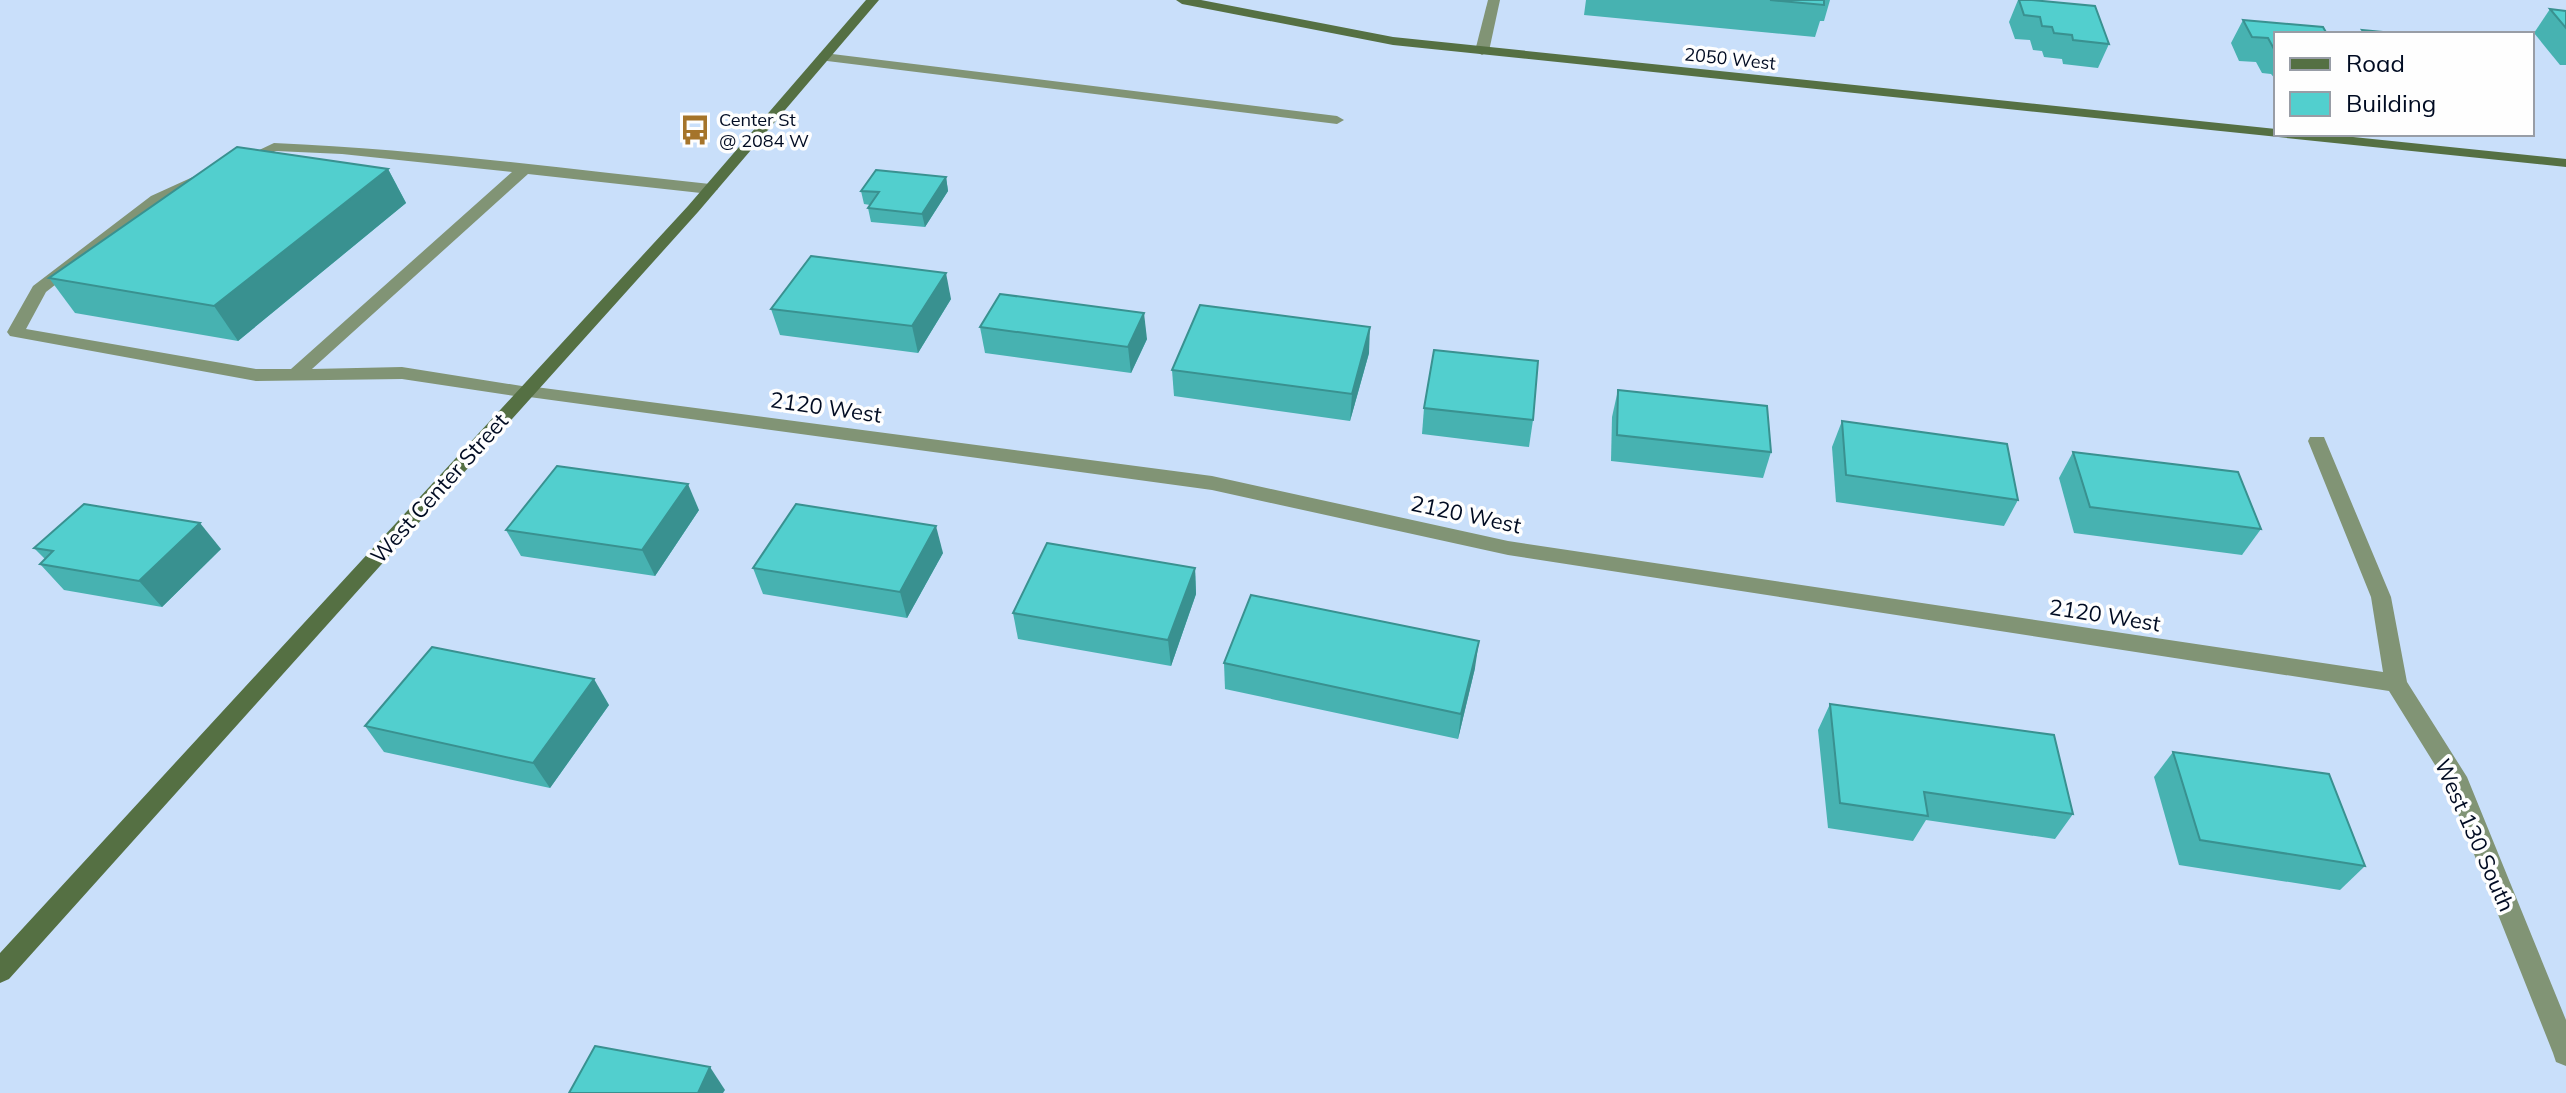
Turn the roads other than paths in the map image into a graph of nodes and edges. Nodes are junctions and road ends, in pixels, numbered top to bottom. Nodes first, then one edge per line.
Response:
1 (873, 0) edge
2 (1182, 0) edge
3 (1494, 0) edge
4 (1482, 51) junction
5 (824, 57) junction
6 (1337, 120) dead end
7 (2274, 133) edge
8 (2299, 136) edge
9 (2566, 163) edge
10 (525, 169) junction
11 (710, 189) junction
12 (297, 373) junction
13 (528, 392) junction
14 (2317, 441) dead end
15 (2396, 683) junction
16 (0, 971) edge
17 (2566, 1053) edge

1 - 5 street, West Center Street
2 - 4 street, 2050 West
3 - 4 street
4 - 7 street, 2050 West
5 - 6 street
5 - 11 street, West Center Street
8 - 9 street, 2050 West
10 - 11 street
10 - 12 street
10 - 12 street, 2120 West
11 - 13 street, West Center Street
12 - 13 street, 2120 West
13 - 15 street, 2120 West
13 - 16 street, West Center Street
14 - 15 street, West 130 South
15 - 17 street, West 130 South

